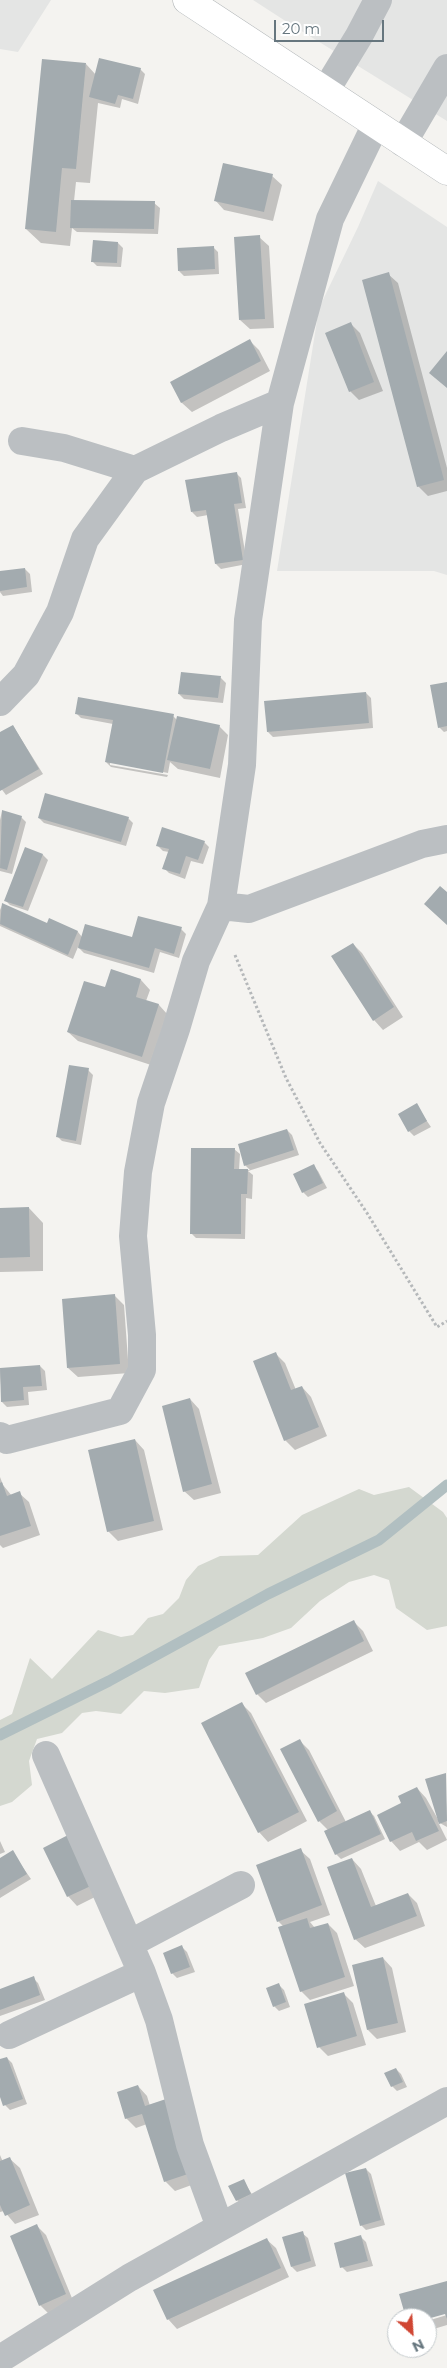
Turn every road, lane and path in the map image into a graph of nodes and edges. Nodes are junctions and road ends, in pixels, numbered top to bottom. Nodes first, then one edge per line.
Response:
1 (187, 0) edge
2 (378, 0) edge
3 (447, 68) edge
4 (326, 90) junction
5 (376, 124) junction
6 (403, 143) junction
7 (447, 171) edge
8 (280, 403) junction
9 (22, 441) dead end
10 (135, 470) junction
11 (0, 702) edge
12 (447, 840) edge
13 (216, 916) junction
14 (447, 1321) edge
15 (0, 1436) edge
16 (46, 1755) dead end
17 (241, 1885) dead end
18 (129, 1944) junction
19 (142, 1973) junction
20 (9, 2035) dead end
21 (447, 2101) edge
22 (220, 2227) junction
23 (0, 2359) edge

1 - 4 main road
2 - 4 street
3 - 6 street
4 - 5 main road
5 - 6 main road
5 - 8 street
6 - 7 main road
8 - 10 street
8 - 13 street
9 - 10 street
10 - 11 street
12 - 13 street
13 - 14 path
13 - 15 street
16 - 18 street
17 - 18 street
18 - 19 street
19 - 20 street
19 - 22 street
21 - 22 street
22 - 23 street

